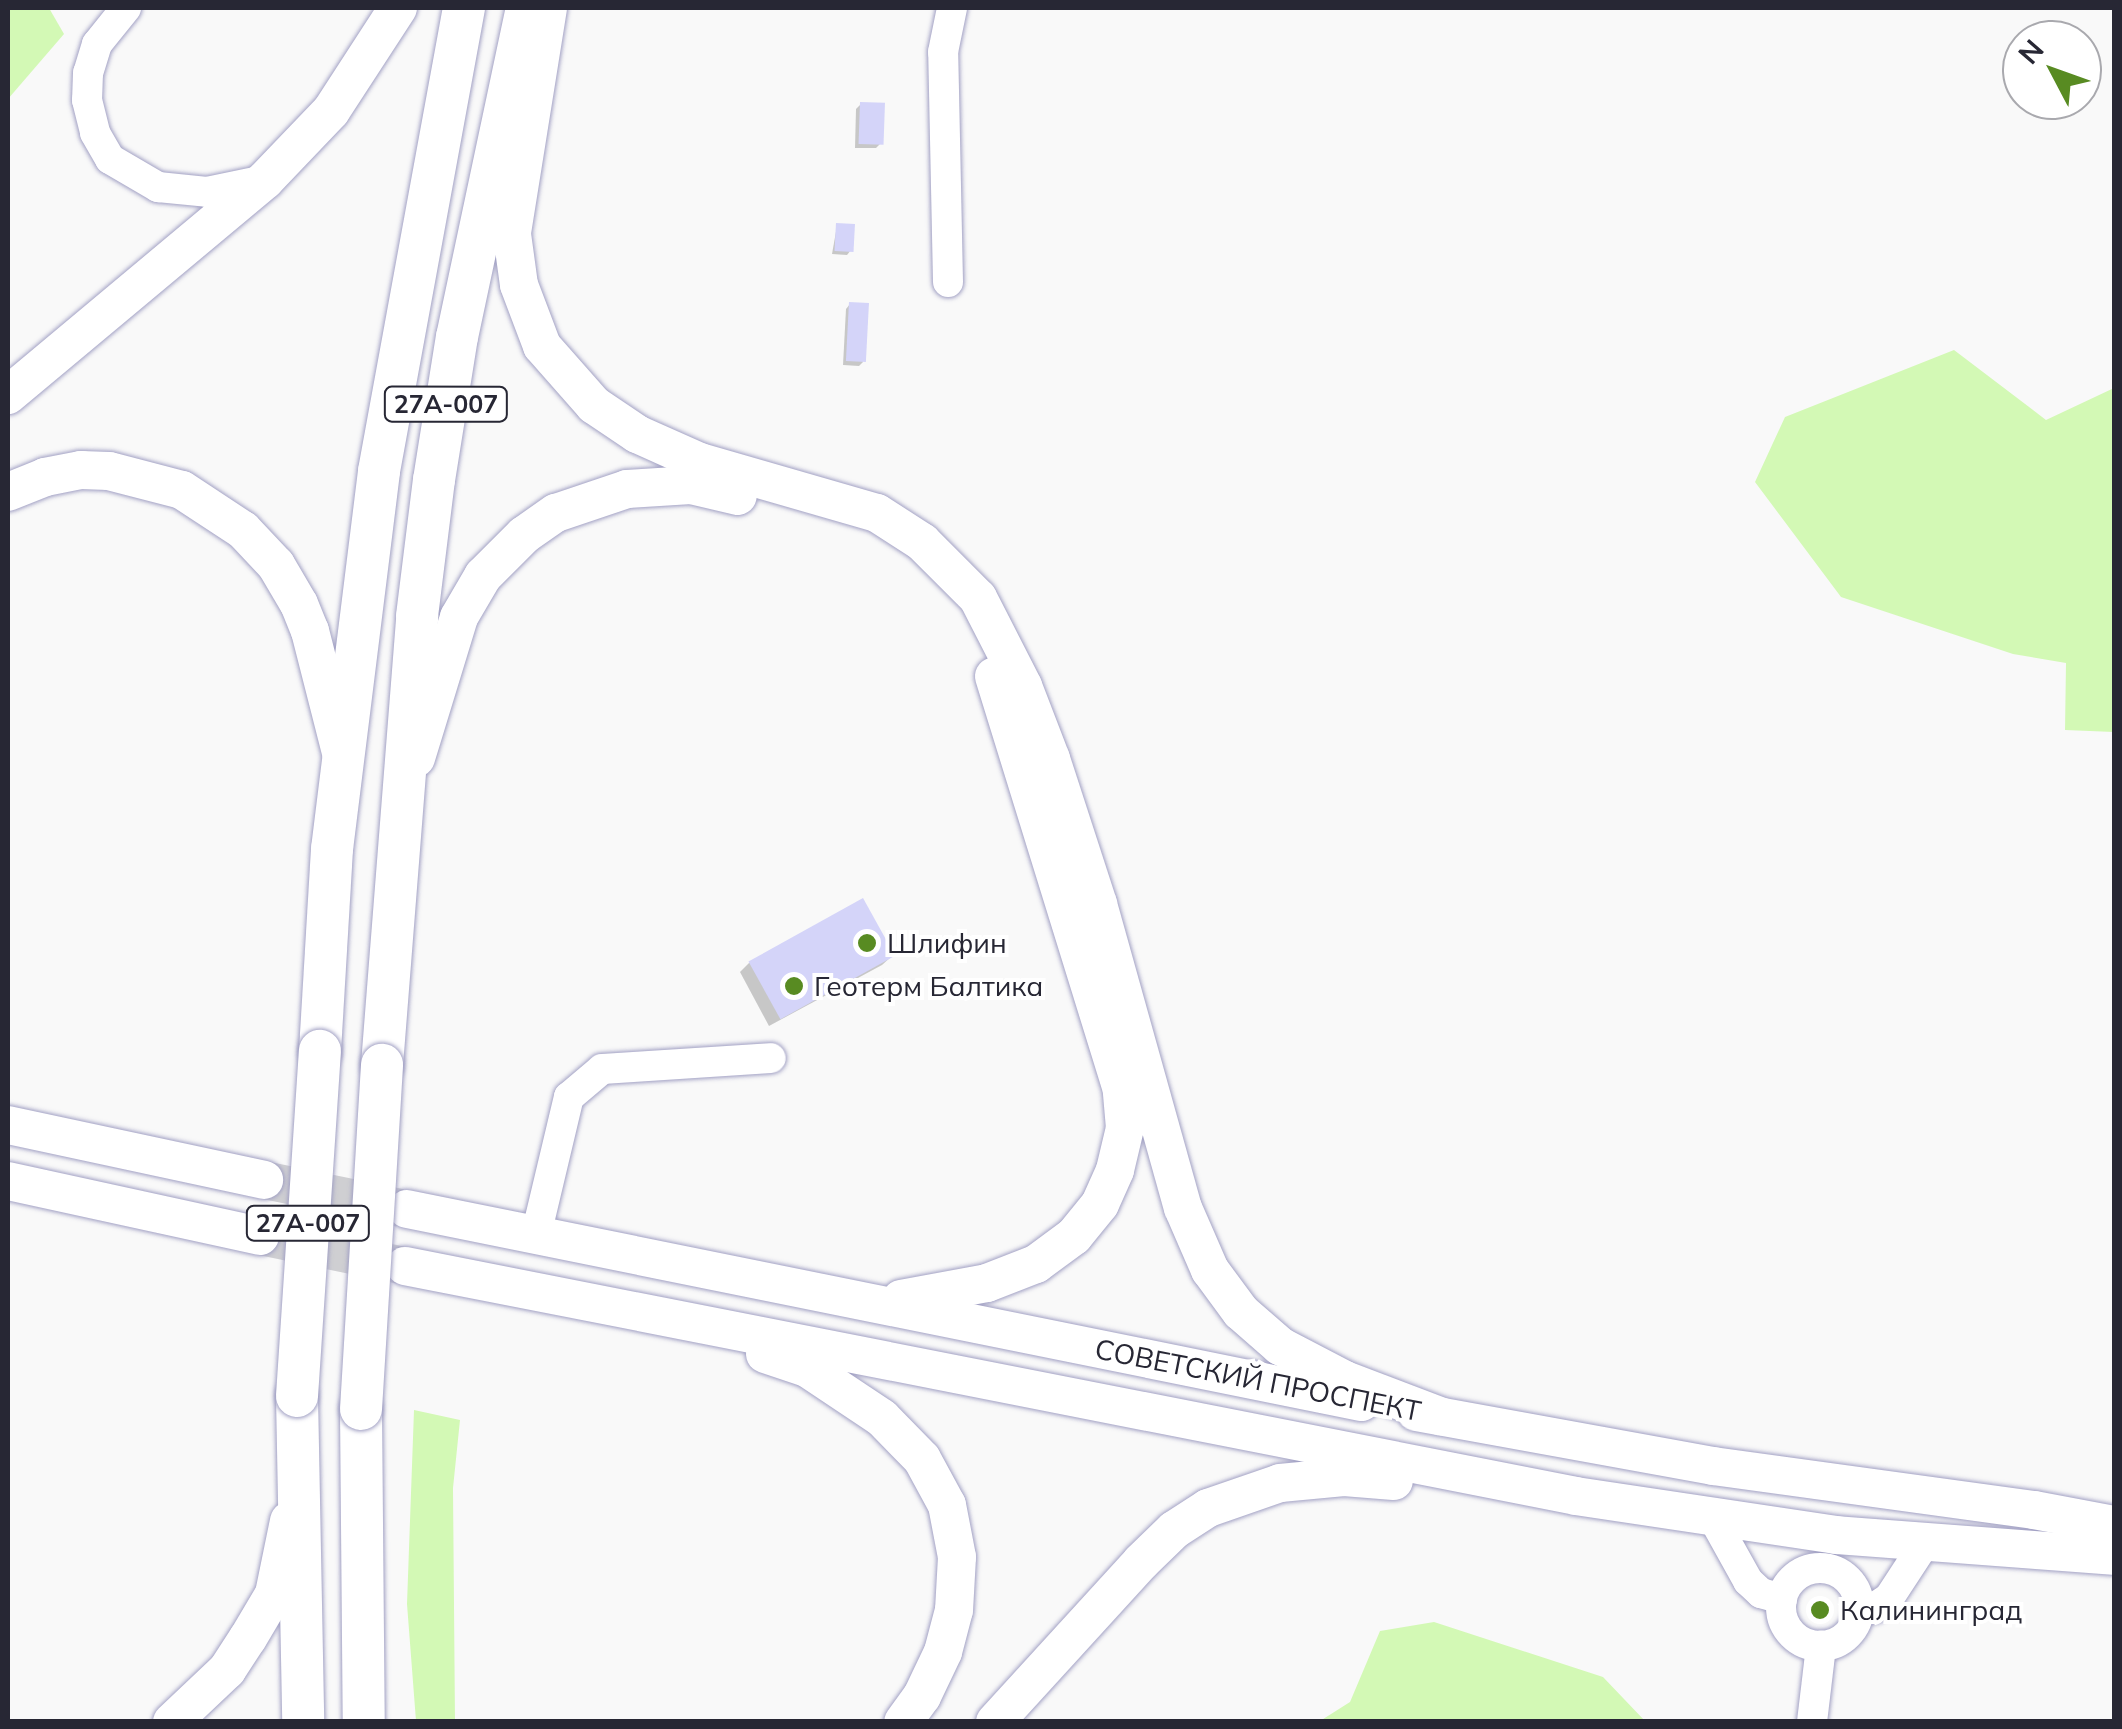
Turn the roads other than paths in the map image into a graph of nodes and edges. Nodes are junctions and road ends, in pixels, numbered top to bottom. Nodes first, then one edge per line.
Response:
1 (126, 8) edge
2 (398, 8) edge
3 (464, 8) edge
4 (527, 8) edge
5 (548, 8) edge
6 (952, 8) edge
7 (264, 180) junction
8 (948, 282) dead end
9 (8, 395) edge
10 (8, 492) edge
11 (343, 760) junction
12 (402, 805) junction
13 (772, 1058) dead end
14 (8, 1101) edge
15 (8, 1125) edge
16 (143, 1155) junction
17 (264, 1180) tunnel mouth
18 (8, 1181) edge
19 (8, 1194) edge
20 (60, 1195) junction
21 (407, 1210) tunnel mouth
22 (536, 1235) junction
23 (260, 1236) tunnel mouth
24 (405, 1266) tunnel mouth
25 (591, 1301) junction
26 (884, 1302) junction
27 (1440, 1416) junction
28 (300, 1469) junction
29 (1576, 1496) junction
30 (1713, 1518) junction
31 (2114, 1526) edge
32 (1925, 1544) junction
33 (2114, 1556) edge
34 (1782, 1599) junction
35 (1859, 1611) junction
36 (1820, 1646) junction
37 (361, 1669) junction
38 (172, 1722) edge
39 (303, 1722) edge
40 (364, 1722) edge
41 (382, 1722) edge
42 (903, 1722) edge
43 (995, 1722) edge
44 (1812, 1722) edge

1 - 7 street
2 - 7 main road
3 - 11 highway, 27А-007
4 - 12 highway, 27А-007
5 - 27 main road
6 - 8 street
7 - 9 main road
10 - 11 main road
11 - 28 highway, 27А-007, bridge
12 - 26 main road
12 - 37 highway, 27А-007, bridge
13 - 22 street
14 - 16 main road
15 - 16 main road
16 - 17 main road
18 - 20 main road
19 - 20 main road
20 - 23 main road
21 - 22 main road, СОВЕТСКИЙ ПРОСПЕКТ
22 - 26 main road, СОВЕТСКИЙ ПРОСПЕКТ
24 - 25 main road, СОВЕТСКИЙ ПРОСПЕКТ
25 - 29 main road, СОВЕТСКИЙ ПРОСПЕКТ
25 - 42 main road
26 - 27 main road, СОВЕТСКИЙ ПРОСПЕКТ
27 - 31 main road, СОВЕТСКИЙ ПРОСПЕКТ
28 - 38 main road
28 - 39 highway
29 - 30 main road, СОВЕТСКИЙ ПРОСПЕКТ
29 - 43 main road
30 - 32 main road, СОВЕТСКИЙ ПРОСПЕКТ
30 - 34 street
32 - 33 main road, СОВЕТСКИЙ ПРОСПЕКТ
32 - 35 street
34 - 35 street
34 - 36 street
35 - 36 street
36 - 44 street
37 - 40 highway, 27А-007
37 - 41 main road

